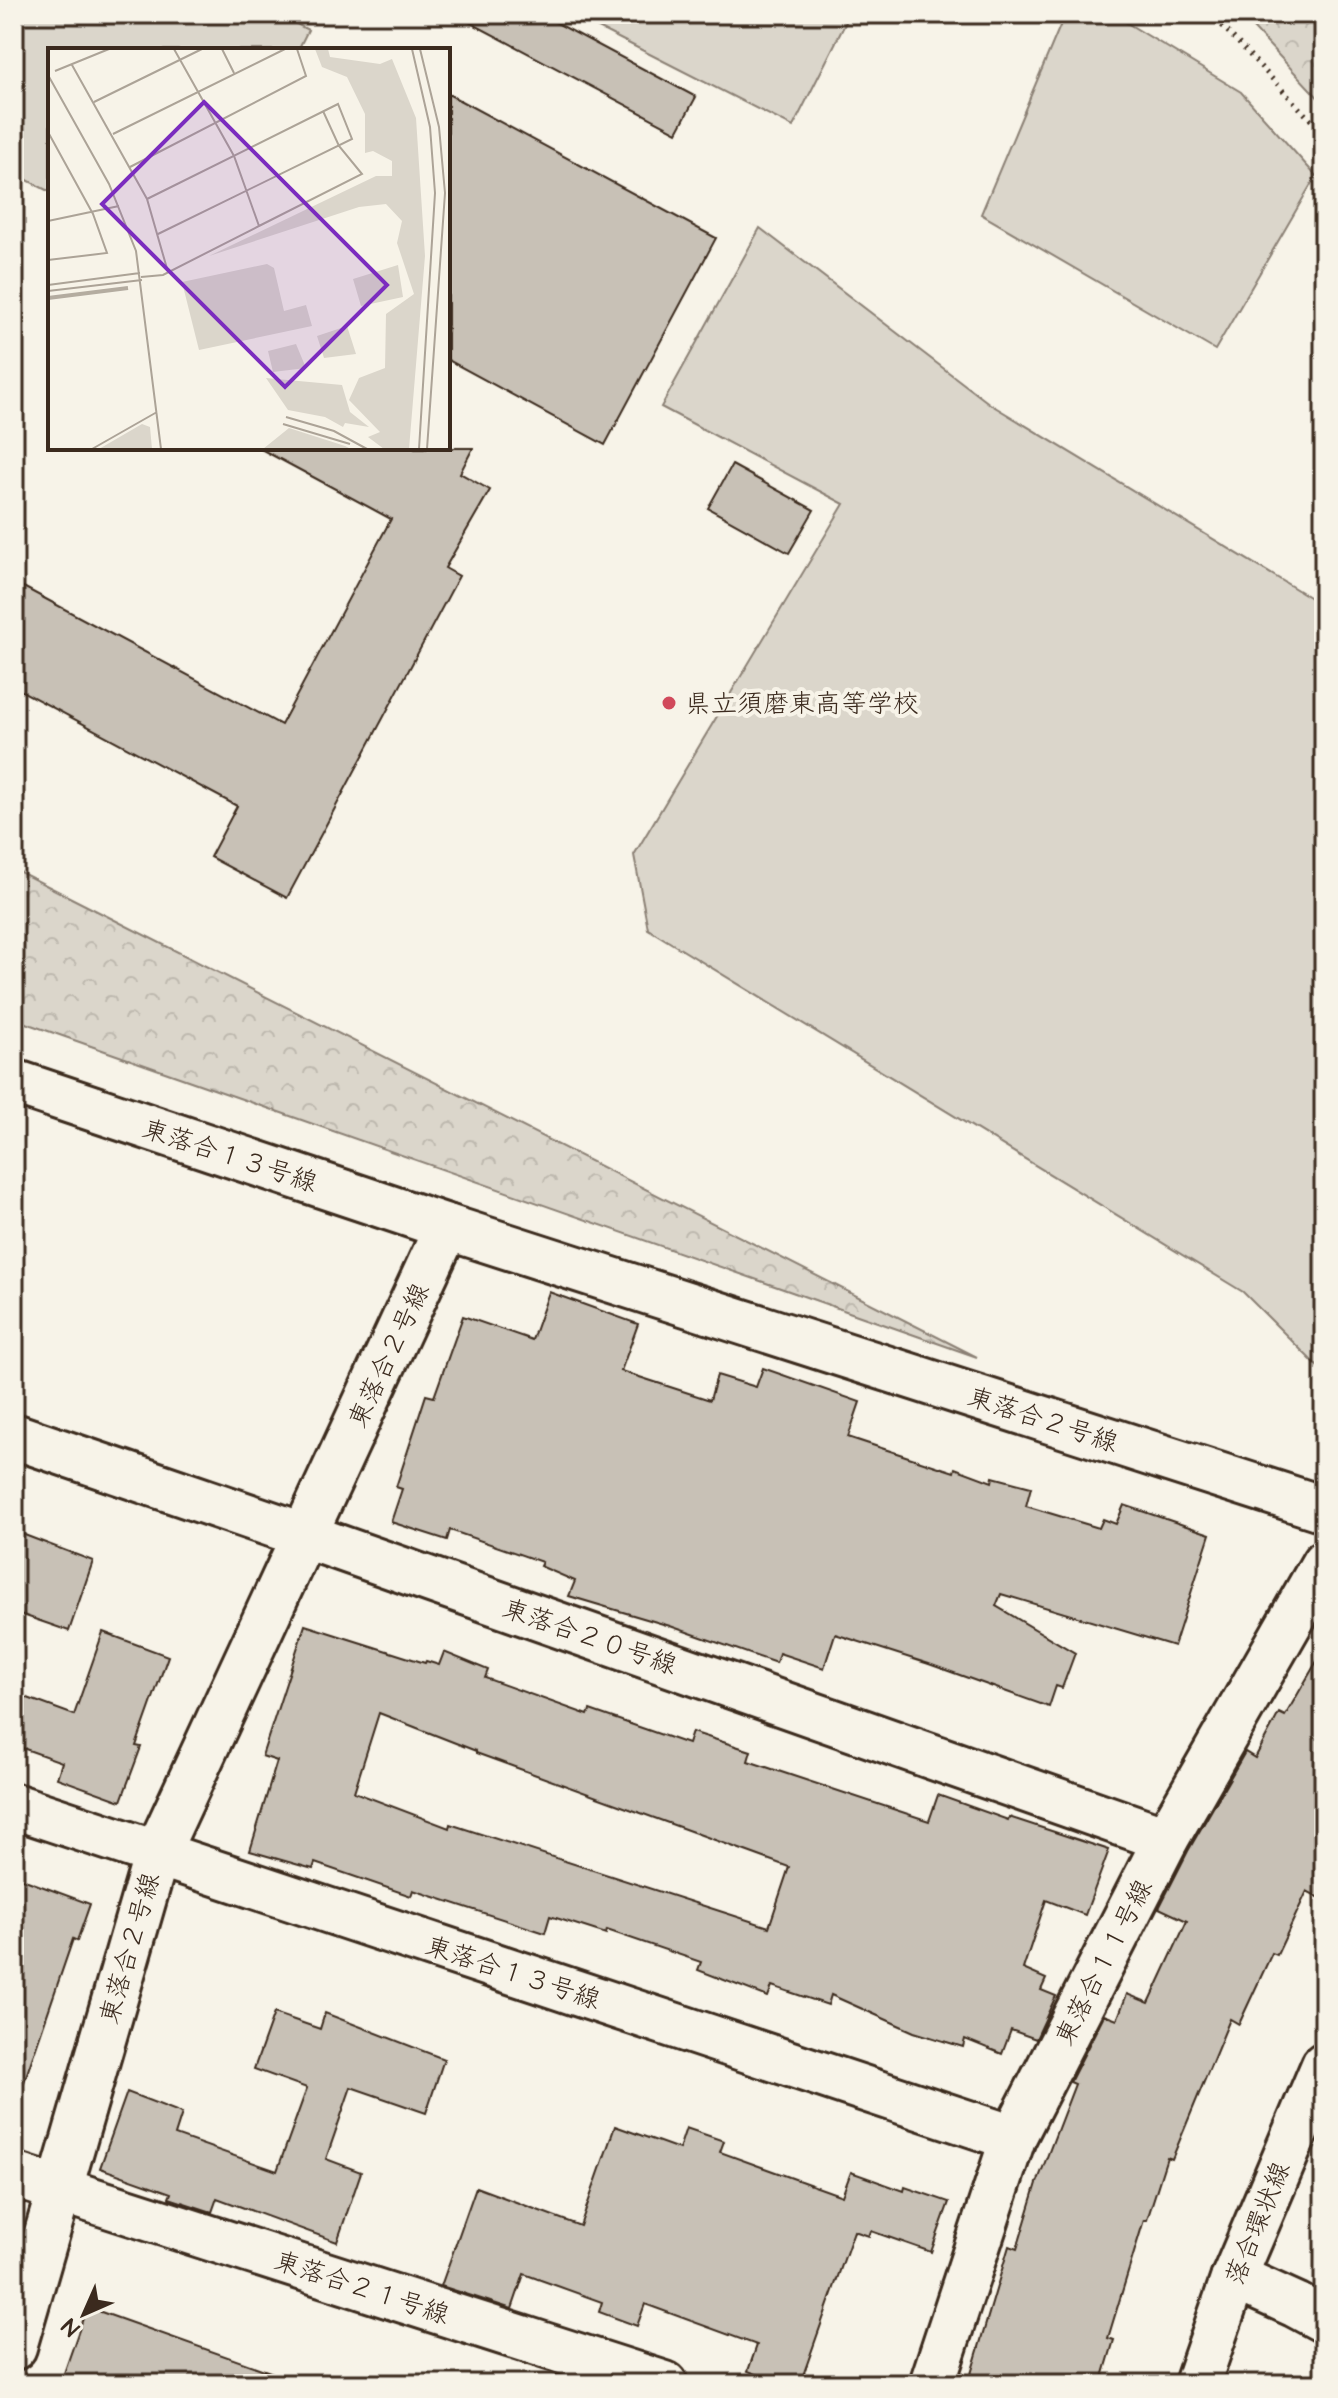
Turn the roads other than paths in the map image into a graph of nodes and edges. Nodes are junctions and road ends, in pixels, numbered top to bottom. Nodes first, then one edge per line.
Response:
1 (14, 1082) edge
2 (447, 1227) junction
3 (14, 1436) edge
4 (1324, 1509) edge
5 (306, 1536) junction
6 (1324, 1563) edge
7 (14, 1806) edge
8 (1166, 1839) junction
9 (157, 1853) junction
10 (1324, 2065) edge
11 (1013, 2138) junction
12 (14, 2175) edge
13 (59, 2189) junction
14 (1234, 2277) junction
15 (1324, 2320) edge
16 (14, 2347) edge
17 (665, 2384) edge
18 (932, 2384) edge
19 (1197, 2384) edge

1 - 2 street, 東落合１３号線
2 - 4 street, 東落合２号線
2 - 5 street, 東落合２号線
3 - 5 street, 東落合２０号線
5 - 8 street, 東落合２０号線
5 - 9 street, 東落合２号線
6 - 8 street, 東落合１１号線
7 - 9 street, 東落合１３号線
8 - 11 street, 東落合１１号線
9 - 11 street, 東落合１３号線
9 - 13 street, 東落合２号線
10 - 14 street, 落合環状線
11 - 18 street, 東落合１１号線
12 - 13 street, 東落合２１号線
13 - 16 street, 東落合２号線
13 - 17 street, 東落合２１号線
14 - 15 street
14 - 19 street, 落合環状線

